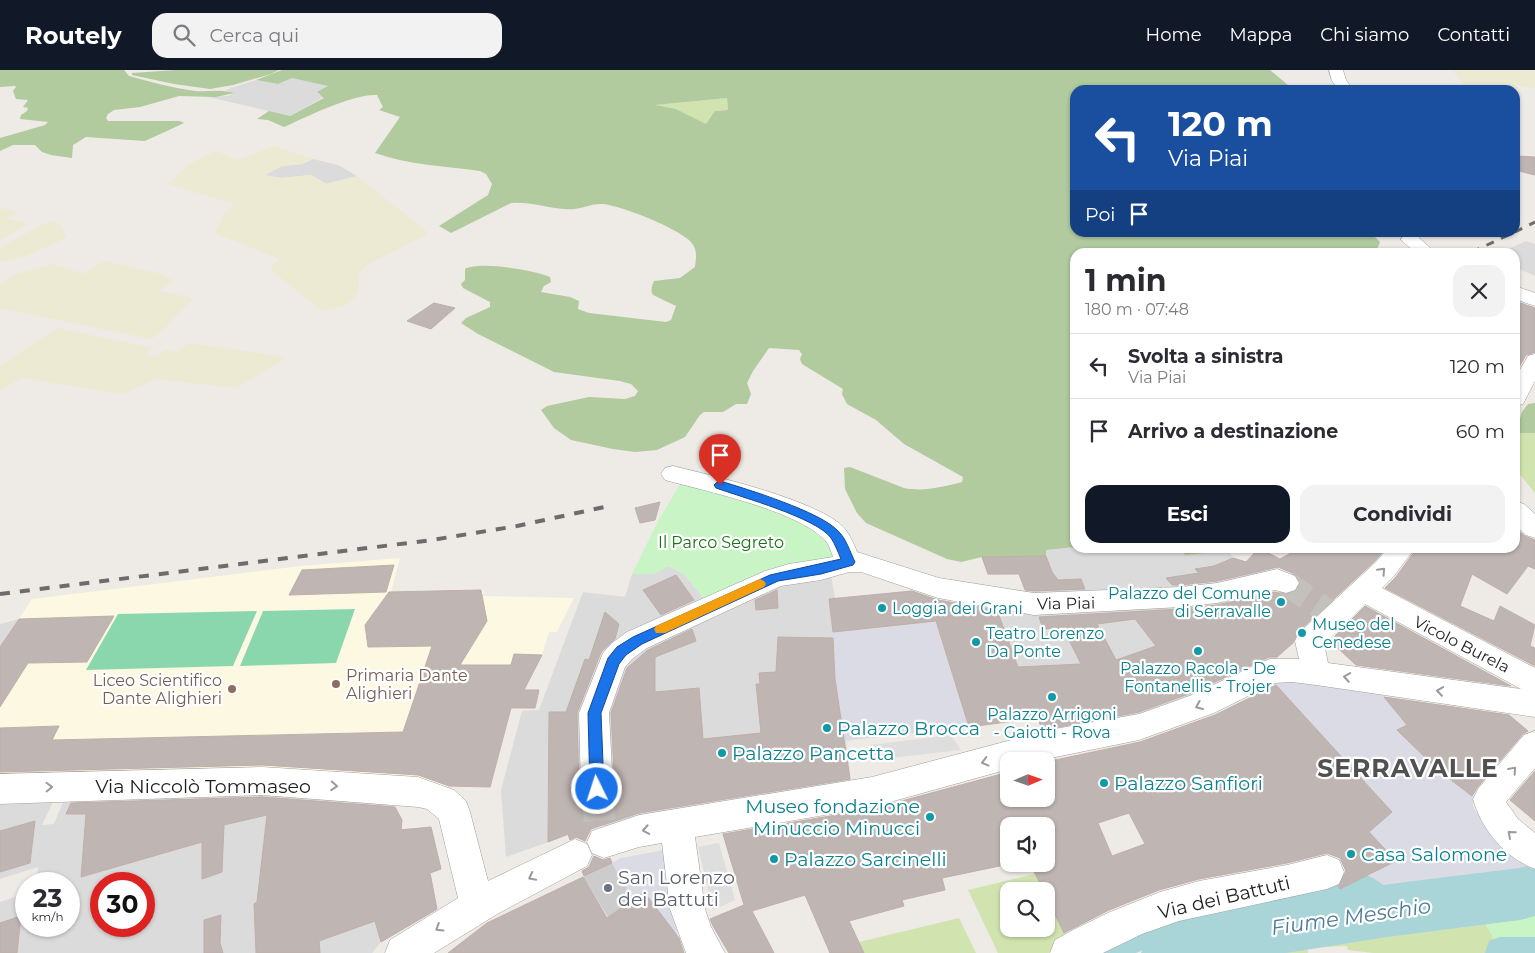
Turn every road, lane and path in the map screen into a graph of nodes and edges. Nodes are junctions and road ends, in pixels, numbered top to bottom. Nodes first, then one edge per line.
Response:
1 (1336, 70) edge
2 (1342, 85) edge
3 (1411, 237) edge
4 (1421, 248) edge
5 (1520, 294) edge
6 (1535, 300) edge
7 (1535, 360) edge
8 (1520, 389) edge
9 (673, 474) dead end
10 (1520, 515) edge
11 (1535, 529) edge
12 (1398, 553) edge
13 (849, 562) junction
14 (1286, 583) tunnel mouth
15 (1363, 590) junction
16 (1316, 673) junction
17 (1535, 683) edge
18 (1502, 700) junction
19 (1535, 704) edge
20 (1535, 724) edge
21 (1535, 745) edge
22 (0, 788) edge
23 (597, 789) tunnel mouth
24 (678, 825) junction
25 (1535, 853) edge
26 (1327, 872) dead end
27 (477, 905) junction
28 (403, 953) edge
29 (707, 953) edge
30 (1068, 953) edge

1 - 2 street
3 - 4 street
5 - 6 street
7 - 8 street
9 - 13 street
10 - 11 street
15 -> 12 street
13 - 14 street, Via Piai
13 - 23 street, Via Piai
15 - 16 street
15 - 17 street, Vicolo Burela
18 -> 16 street
16 -> 24 street
18 - 19 street
18 - 20 street
25 -> 21 street
22 -> 27 street, Via Niccolò Tommaseo
24 -> 27 street
24 - 29 street
26 - 30 street, Via dei Battuti
27 -> 28 street

